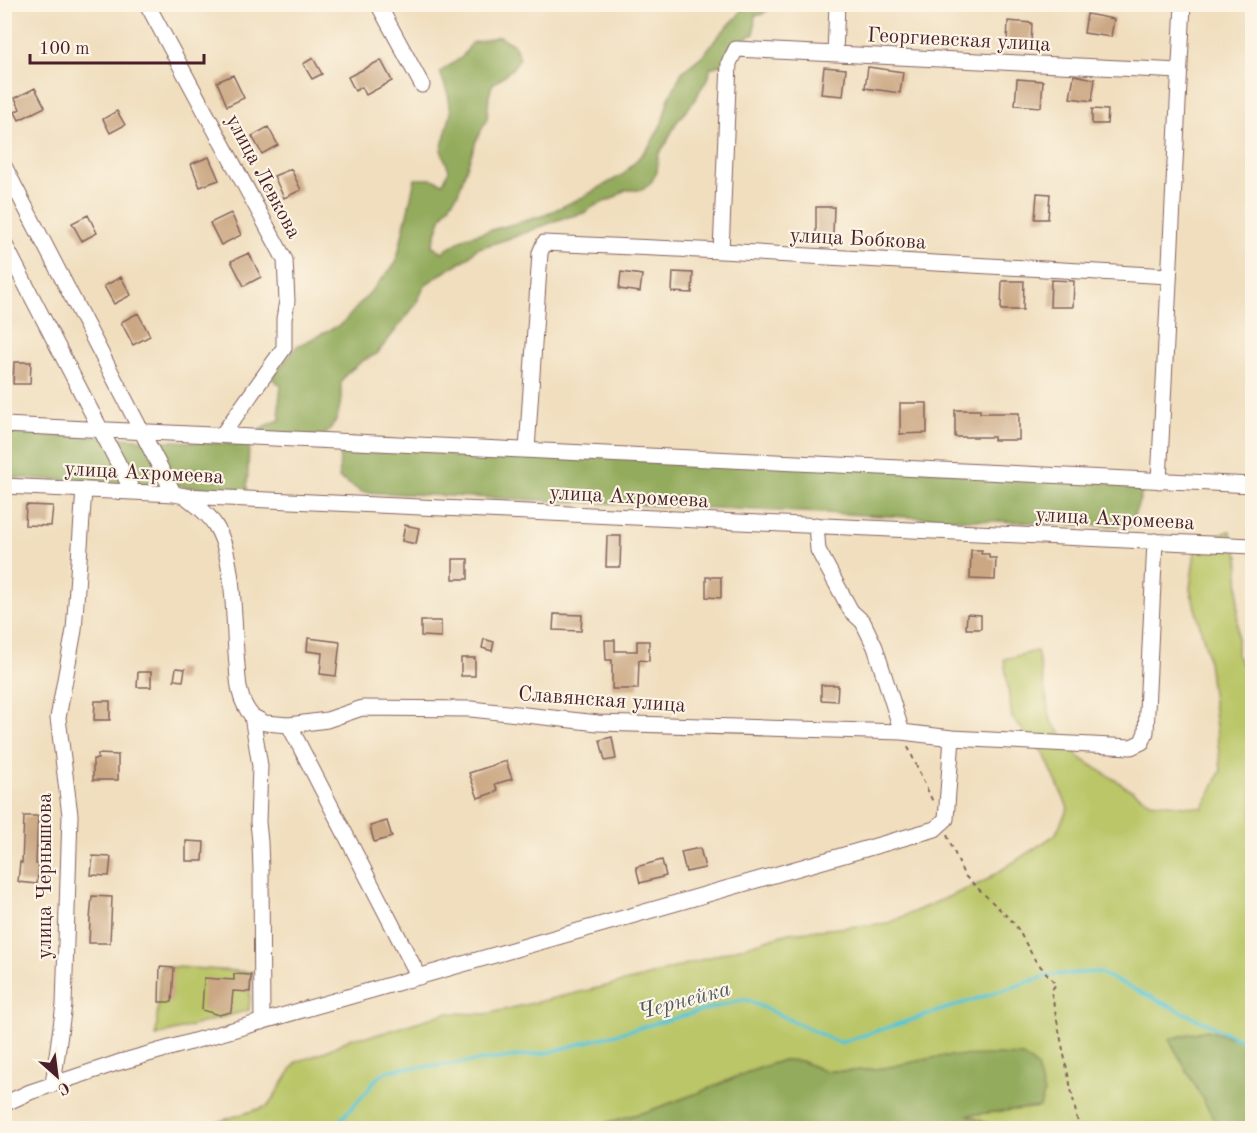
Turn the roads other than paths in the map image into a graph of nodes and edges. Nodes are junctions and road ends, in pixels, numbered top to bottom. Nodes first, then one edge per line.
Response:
1 (147, 4) edge
2 (378, 4) edge
3 (837, 4) edge
4 (1183, 4) edge
5 (835, 54) junction
6 (1180, 71) junction
7 (422, 85) dead end
8 (4, 166) edge
9 (4, 243) edge
10 (721, 251) junction
11 (1169, 276) junction
12 (4, 425) edge
13 (100, 429) junction
14 (142, 431) junction
15 (222, 435) junction
16 (527, 450) junction
17 (1159, 481) junction
18 (1252, 485) edge
19 (4, 486) edge
20 (84, 490) junction
21 (133, 492) junction
22 (180, 495) junction
23 (816, 525) junction
24 (1155, 541) junction
25 (1252, 546) edge
26 (252, 716) junction
27 (289, 725) junction
28 (902, 732) junction
29 (952, 738) junction
30 (419, 977) junction
31 (262, 1022) junction
32 (54, 1084) junction
33 (4, 1104) edge

1 - 15 street, улица Левкова
2 - 7 street
3 - 5 street
4 - 6 street
5 - 6 street, Георгиевская улица
5 - 10 street, Георгиевская улица
6 - 11 street
8 - 14 street
9 - 13 street
10 - 11 street, улица Бобкова
10 - 16 street, улица Бобкова
11 - 17 street
12 - 13 street, улица Ахромеева
13 - 14 street, улица Ахромеева
13 - 21 street
14 - 15 street, улица Ахромеева
14 - 22 street
15 - 16 street, улица Ахромеева
16 - 17 street, улица Ахромеева
17 - 18 street, улица Ахромеева
19 - 20 street, улица Ахромеева
20 - 21 street, улица Ахромеева
20 - 32 street, улица Чернышова
21 - 22 street, улица Ахромеева
22 - 23 street, улица Ахромеева
22 - 26 street
23 - 24 street, улица Ахромеева
23 - 28 street
24 - 25 street, улица Ахромеева
24 - 29 street, Славянская улица
26 - 27 street, Славянская улица
26 - 31 street
27 - 28 street, Славянская улица
27 - 30 street
28 - 29 street, Славянская улица
29 - 30 street
30 - 31 street
31 - 32 street
32 - 33 street

